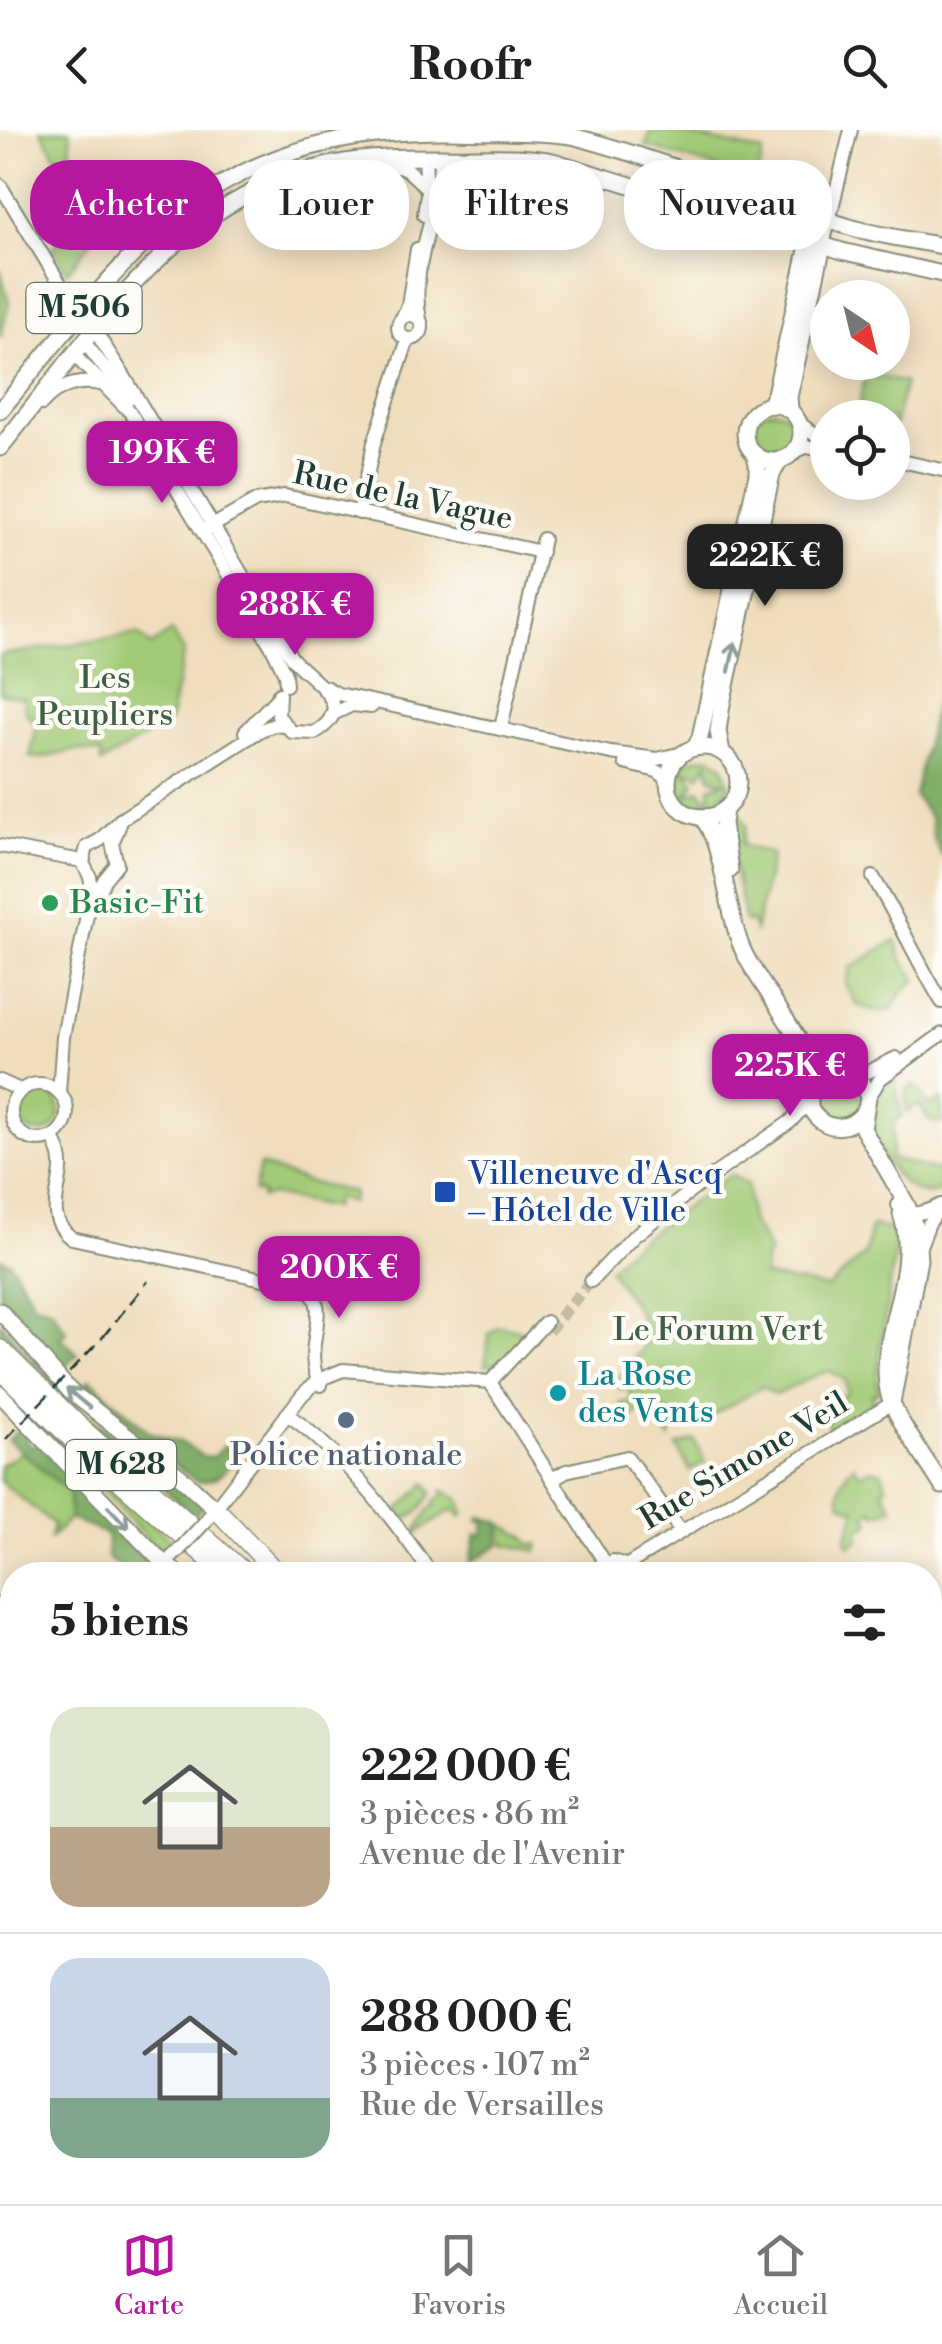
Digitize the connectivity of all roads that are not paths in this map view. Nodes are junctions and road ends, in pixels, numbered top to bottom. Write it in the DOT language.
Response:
graph roads {
  1 [pos="425,130"];
  2 [pos="438,130"];
  3 [pos="851,130"];
  4 [pos="553,132"];
  5 [pos="433,157"];
  6 [pos="358,160"];
  7 [pos="640,160"];
  8 [pos="409,171"];
  9 [pos="624,182"];
  10 [pos="0,185"];
  11 [pos="426,188"];
  12 [pos="832,193"];
  13 [pos="244,196"];
  14 [pos="832,221"];
  15 [pos="942,246"];
  16 [pos="832,247"];
  17 [pos="814,250"];
  18 [pos="815,250"];
  19 [pos="942,274"];
  20 [pos="402,318"];
  21 [pos="420,320"];
  22 [pos="82,334"];
  23 [pos="408,339"];
  24 [pos="50,350"];
  25 [pos="103,384"];
  26 [pos="769,404"];
  27 [pos="0,410"];
  28 [pos="790,410"];
  29 [pos="800,424"];
  30 [pos="810,432"];
  31 [pos="810,446"];
  32 [pos="0,449"];
  33 [pos="755,454"];
  34 [pos="788,456"];
  35 [pos="910,463"];
  36 [pos="942,470"];
  37 [pos="359,513"];
  38 [pos="207,528"];
  39 [pos="319,684"];
  40 [pos="282,690"];
  41 [pos="331,715"];
  42 [pos="284,726"];
  43 [pos="502,728"];
  44 [pos="689,750"];
  45 [pos="722,752"];
  46 [pos="218,755"];
  47 [pos="668,778"];
  48 [pos="136,810"];
  49 [pos="725,810"];
  50 [pos="701,817"];
  51 [pos="98,842"];
  52 [pos="0,846"];
  53 [pos="112,848"];
  54 [pos="85,866"];
  55 [pos="110,873"];
  56 [pos="873,877"];
  57 [pos="84,939"];
  58 [pos="942,1002"];
  59 [pos="942,1033"];
  60 [pos="63,1038"];
  61 [pos="834,1069"];
  62 [pos="852,1072"];
  63 [pos="0,1081"];
  64 [pos="38,1084"];
  65 [pos="810,1089"];
  66 [pos="20,1090"];
  67 [pos="59,1092"];
  68 [pos="866,1105"];
  69 [pos="821,1123"];
  70 [pos="7,1126"];
  71 [pos="839,1128"];
  72 [pos="53,1137"];
  73 [pos="765,1142"];
  74 [pos="942,1202"];
  75 [pos="905,1208"];
  76 [pos="920,1248"];
  77 [pos="588,1280"];
  78 [pos="0,1311"];
  79 [pos="547,1326"];
  80 [pos="0,1349"];
  81 [pos="0,1369"];
  82 [pos="319,1382"];
  83 [pos="490,1382"];
  84 [pos="0,1394"];
  85 [pos="892,1403"];
  86 [pos="290,1416"];
  87 [pos="552,1479"];
  88 [pos="942,1486"];
  89 [pos="212,1518"];
  90 [pos="682,1531"];
  91 [pos="158,1562"];
  92 [pos="174,1562"];
  93 [pos="211,1562"];
  94 [pos="232,1562"];
  95 [pos="264,1562"];
  96 [pos="423,1562"];
  97 [pos="599,1562"];
  98 [pos="638,1562"];
  99 [pos="245,2204"];
  100 [pos="284,2204"];
  1 -- 2 [label="main road"];
  1 -- 5 [label="main road"];
  1 -- 22 [label="main road, M 506"];
  2 -- 4 [label="main road"];
  2 -- 5 [label="main road"];
  3 -- 12 [label="street"];
  4 -- 7 [label="main road"];
  5 -- 6 [label="main road, M 506"];
  5 -- 9 [label="main road"];
  5 -- 11 [label="street"];
  5 -- 21 [label="street"];
  8 -- 11 [label="street, M 506"];
  10 -- 22 [label="street"];
  11 -- 20 [label="street"];
  13 -- 22 [label="main road, M 506"];
  14 -- 15 [label="main road"];
  16 -- 19 [label="main road"];
  17 -- 26 [label="main road"];
  18 -- 28 [label="main road"];
  20 -- 21 [label="street"];
  20 -- 23 [label="street"];
  21 -- 23 [label="street"];
  22 -- 24 [label="main road, M 506"];
  22 -- 24 [label="main road, M 506"];
  22 -- 25 [label="street"];
  22 -- 32 [label="main road, M 506"];
  22 -- 38 [label="street"];
  23 -- 37 [label="street"];
  24 -- 27 [label="main road, M 506"];
  25 -- 32 [label="street, M 506"];
  25 -- 38 [label="street"];
  26 -- 28 [label="main road"];
  26 -- 33 [label="main road"];
  28 -- 29 [label="main road"];
  29 -- 30 [label="street"];
  29 -- 34 [label="main road"];
  31 -- 34 [label="street"];
  33 -- 34 [label="main road"];
  33 -- 44 [label="main road"];
  45 -- 34 [label="main road, one-way"];
  35 -- 36 [label="street"];
  37 -- 38 [label="street, Rue de la Vague"];
  37 -- 43 [label="street, Rue de la Vague"];
  38 -- 39 [label="street"];
  38 -- 40 [label="street"];
  39 -- 40 [label="street"];
  39 -- 41 [label="street"];
  39 -- 43 [label="street"];
  40 -- 42 [label="street"];
  40 -- 46 [label="street"];
  41 -- 42 [label="street"];
  41 -- 47 [label="street"];
  42 -- 46 [label="street"];
  43 -- 44 [label="street"];
  44 -- 45 [label="main road"];
  44 -- 47 [label="main road"];
  45 -- 49 [label="main road"];
  46 -- 48 [label="street"];
  47 -- 50 [label="main road"];
  48 -- 51 [label="street"];
  48 -- 53 [label="street"];
  49 -- 50 [label="main road"];
  49 -- 61 [label="main road"];
  50 -- 65 [label="main road"];
  51 -- 53 [label="street"];
  51 -- 54 [label="street"];
  52 -- 54 [label="street"];
  53 -- 55 [label="street"];
  54 -- 55 [label="street"];
  54 -- 57 [label="street"];
  55 -- 57 [label="street"];
  56 -- 58 [label="street"];
  57 -- 60 [label="street"];
  59 -- 62 [label="street"];
  59 -- 68 [label="street"];
  60 -- 64 [label="street"];
  60 -- 67 [label="street"];
  61 -- 62 [label="main road"];
  61 -- 65 [label="main road"];
  62 -- 68 [label="main road"];
  63 -- 66 [label="street"];
  64 -- 66 [label="street"];
  64 -- 67 [label="street"];
  65 -- 69 [label="main road"];
  65 -- 73 [label="street"];
  66 -- 70 [label="street"];
  67 -- 72 [label="street"];
  68 -- 71 [label="main road"];
  68 -- 75 [label="main road"];
  69 -- 71 [label="main road"];
  69 -- 73 [label="street"];
  70 -- 72 [label="street"];
  71 -- 75 [label="main road"];
  72 -- 82 [label="street"];
  73 -- 77 [label="street"];
  74 -- 75 [label="street"];
  74 -- 76 [label="street"];
  75 -- 76 [label="main road"];
  75 -- 85 [label="main road"];
  76 -- 85 [label="main road"];
  89 -- 78 [label="main road, M 628, one-way"];
  79 -- 83 [label="street"];
  80 -- 94 [label="highway, M 628"];
  81 -- 93 [label="highway, M 628"];
  82 -- 83 [label="street"];
  82 -- 86 [label="street"];
  83 -- 87 [label="street"];
  84 -- 91 [label="main road, one-way"];
  85 -- 88 [label="main road"];
  85 -- 90 [label="street, Rue Simone Veil"];
  86 -- 89 [label="street"];
  86 -- 96 [label="street"];
  87 -- 90 [label="street"];
  87 -- 97 [label="street"];
  89 -- 92 [label="street, bridge"];
  89 -- 95 [label="highway"];
  90 -- 98 [label="street, Rue Simone Veil"];
  99 -- 100 [label="street"];
}
